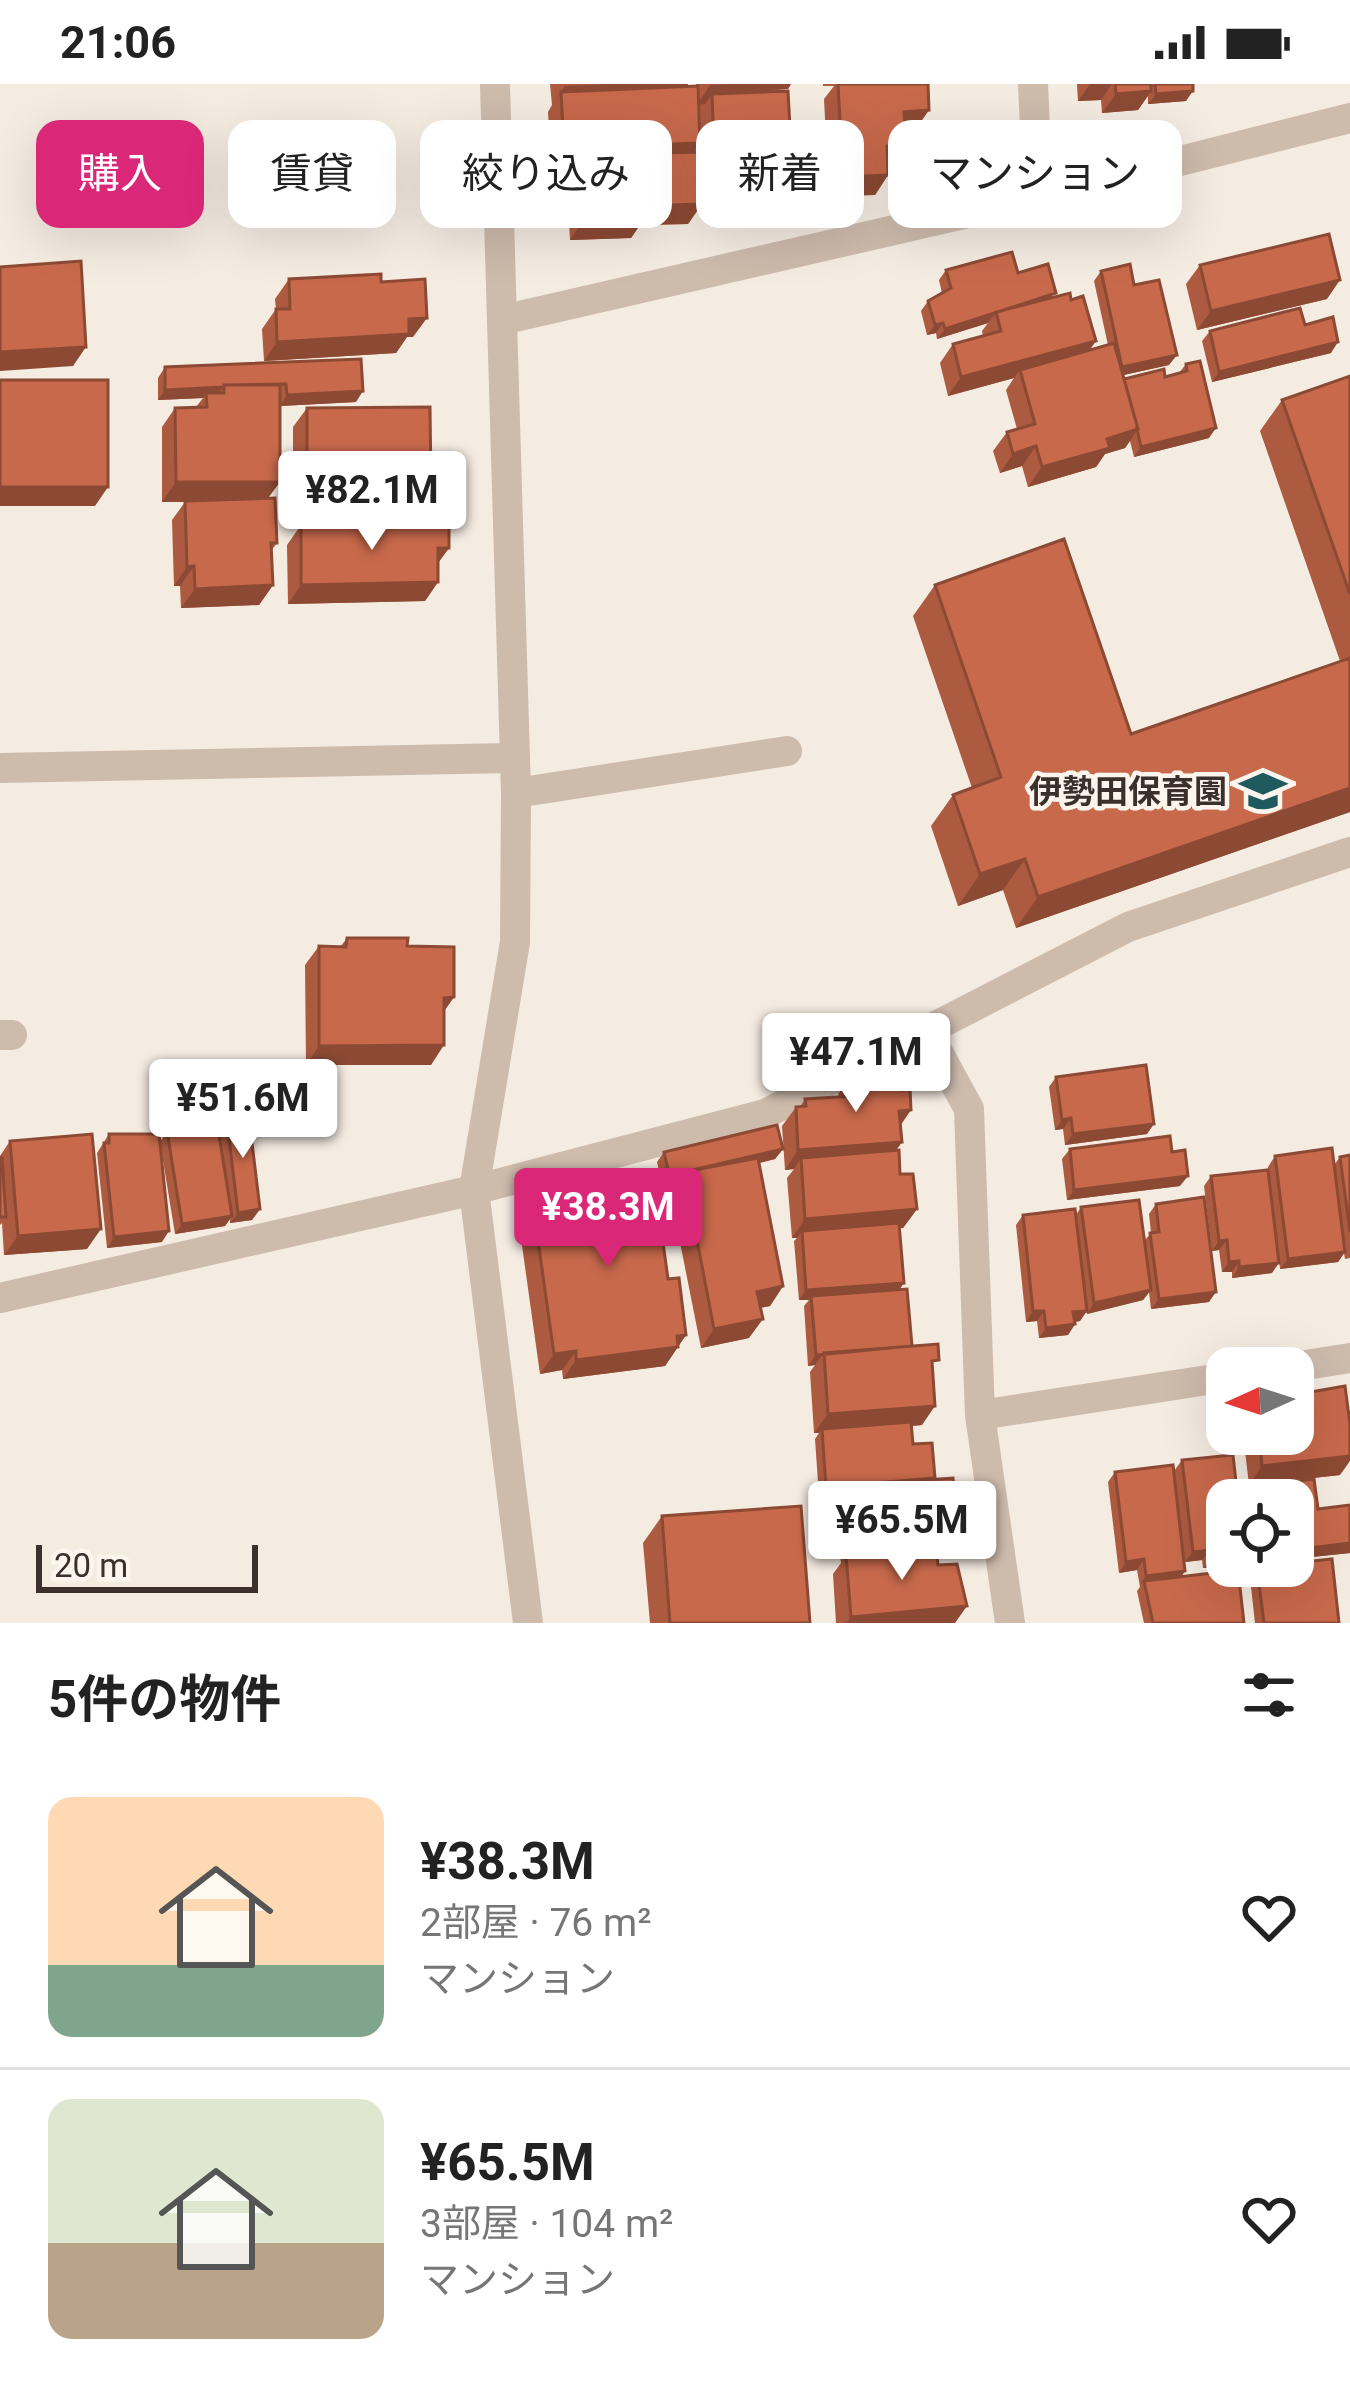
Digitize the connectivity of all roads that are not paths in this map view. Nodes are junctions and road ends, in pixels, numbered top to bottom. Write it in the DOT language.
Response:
graph roads {
  1 [pos="495,84"];
  2 [pos="1033,84"];
  3 [pos="1035,120"];
  4 [pos="1347,127"];
  5 [pos="1182,164"];
  6 [pos="903,228"];
  7 [pos="502,320"];
  8 [pos="787,751"];
  9 [pos="514,758"];
  10 [pos="0,768"];
  11 [pos="516,793"];
  12 [pos="1350,852"];
  13 [pos="927,1032"];
  14 [pos="474,1190"];
  15 [pos="0,1298"];
  16 [pos="1350,1358"];
  17 [pos="1314,1364"];
  18 [pos="1206,1380"];
  19 [pos="980,1415"];
  20 [pos="528,1623"];
  21 [pos="1010,1623"];
  1 -- 7 [label="street"];
  2 -- 3 [label="street"];
  4 -- 5 [label="street"];
  6 -- 7 [label="street"];
  7 -- 9 [label="street"];
  8 -- 11 [label="street"];
  9 -- 10 [label="street"];
  9 -- 11 [label="street"];
  11 -- 14 [label="street"];
  12 -- 13 [label="street"];
  13 -- 14 [label="street"];
  13 -- 19 [label="street"];
  14 -- 15 [label="street"];
  14 -- 20 [label="street"];
  16 -- 17 [label="street"];
  18 -- 19 [label="street"];
  19 -- 21 [label="street"];
}
